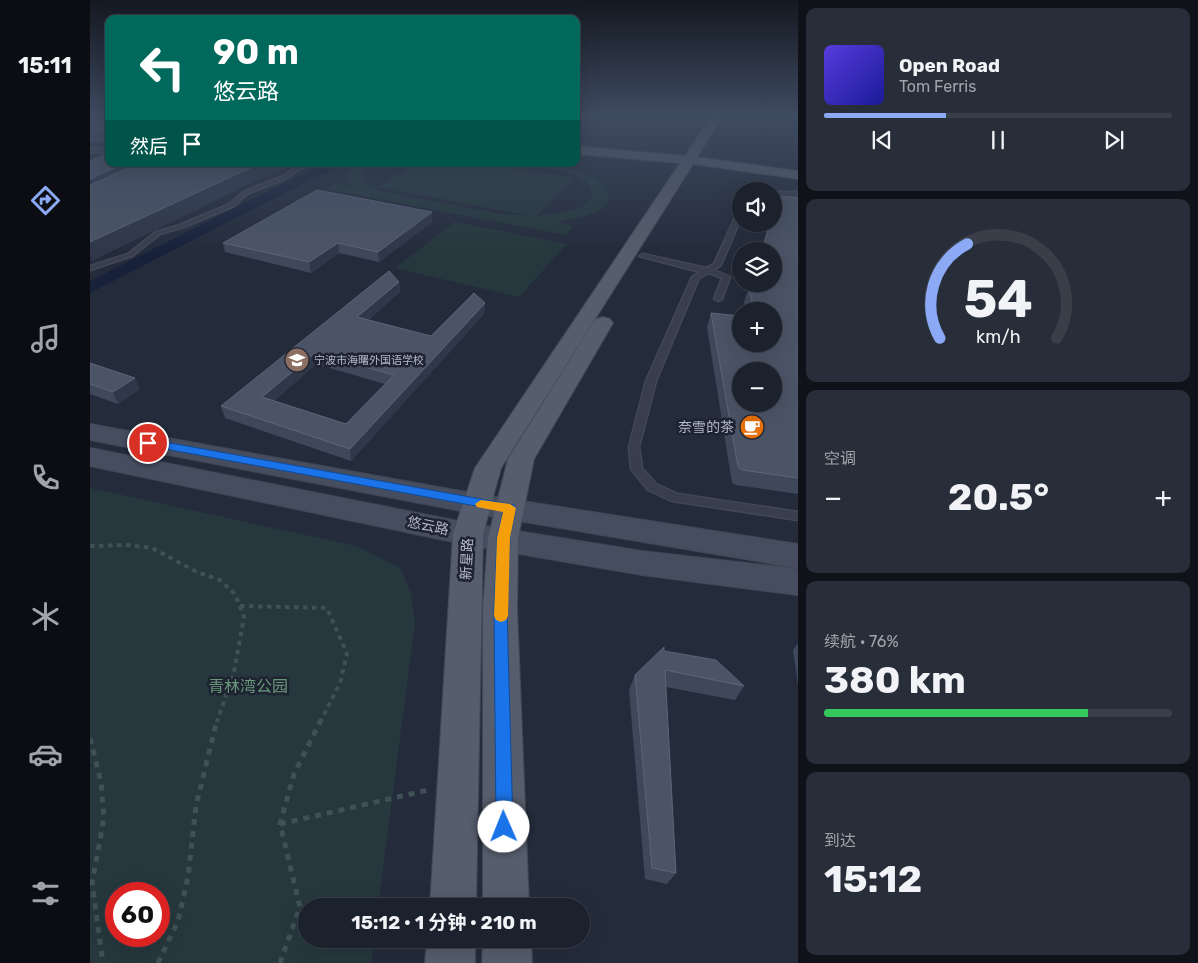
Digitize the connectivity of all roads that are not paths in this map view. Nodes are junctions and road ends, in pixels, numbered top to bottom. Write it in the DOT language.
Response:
graph roads {
  1 [pos="700,162"];
  2 [pos="700,162"];
  3 [pos="729,162"];
  4 [pos="742,162"];
  5 [pos="300,167"];
  6 [pos="798,169"];
  7 [pos="798,175"];
  8 [pos="782,194"];
  9 [pos="798,194"];
  10 [pos="732,231"];
  11 [pos="644,256"];
  12 [pos="90,268"];
  13 [pos="708,271"];
  14 [pos="718,299"];
  15 [pos="90,432"];
  16 [pos="90,457"];
  17 [pos="478,504"];
  18 [pos="510,508"];
  19 [pos="798,516"];
  20 [pos="468,534"];
  21 [pos="503,538"];
  22 [pos="798,556"];
  23 [pos="798,582"];
  24 [pos="452,898"];
  25 [pos="506,898"];
  26 [pos="451,948"];
  27 [pos="506,948"];
  28 [pos="450,963"];
  29 [pos="507,963"];
  1 -- 11 [label="main road"];
  2 -- 17 [label="main road, 新星路"];
  3 -- 7 [label="main road"];
  4 -- 6 [label="main road"];
  5 -- 12 [label="lane"];
  8 -- 9 [label="lane"];
  10 -- 13 [label="lane"];
  11 -- 13 [label="lane"];
  11 -- 18 [label="main road"];
  13 -- 14 [label="lane"];
  13 -- 19 [label="lane"];
  15 -- 17 [label="street"];
  16 -- 20 [label="street, 悠云路"];
  17 -- 18 [label="street"];
  17 -- 20 [label="main road, 新星路"];
  18 -- 21 [label="main road"];
  18 -- 22 [label="street"];
  20 -- 21 [label="street, 悠云路"];
  20 -- 24 [label="main road, 新星路"];
  21 -- 23 [label="street, 悠云路"];
  21 -- 25 [label="main road"];
  26 -- 28 [label="main road"];
  27 -- 29 [label="main road"];
}
